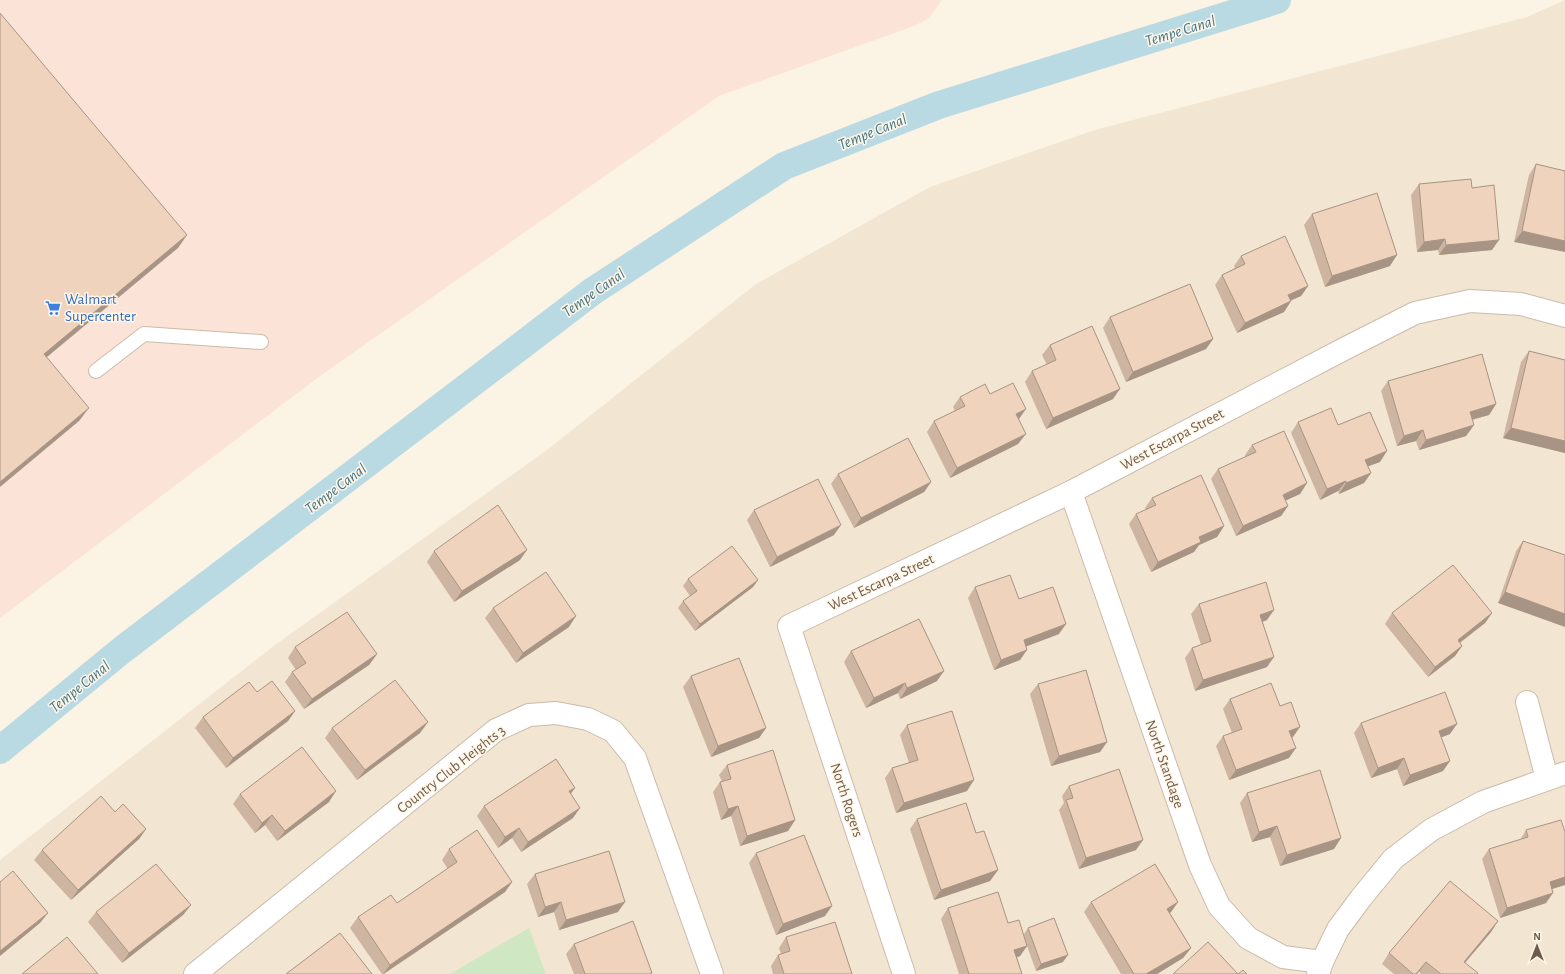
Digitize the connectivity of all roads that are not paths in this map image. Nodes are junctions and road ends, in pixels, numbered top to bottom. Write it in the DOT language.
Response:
graph roads {
  1 [pos="1565,316"];
  2 [pos="261,342"];
  3 [pos="96,371"];
  4 [pos="1071,492"];
  5 [pos="789,626"];
  6 [pos="1527,702"];
  7 [pos="1556,776"];
  8 [pos="1320,968"];
  9 [pos="195,974"];
  10 [pos="712,974"];
  11 [pos="904,974"];
  1 -- 4 [label="street, West Escarpa Street"];
  2 -- 3 [label="lane"];
  4 -- 5 [label="street, West Escarpa Street"];
  4 -- 8 [label="street, North Standage"];
  5 -- 11 [label="street, North Rogers"];
  6 -- 7 [label="street"];
  7 -- 8 [label="street"];
  9 -- 10 [label="street, Country Club Heights 3"];
}
